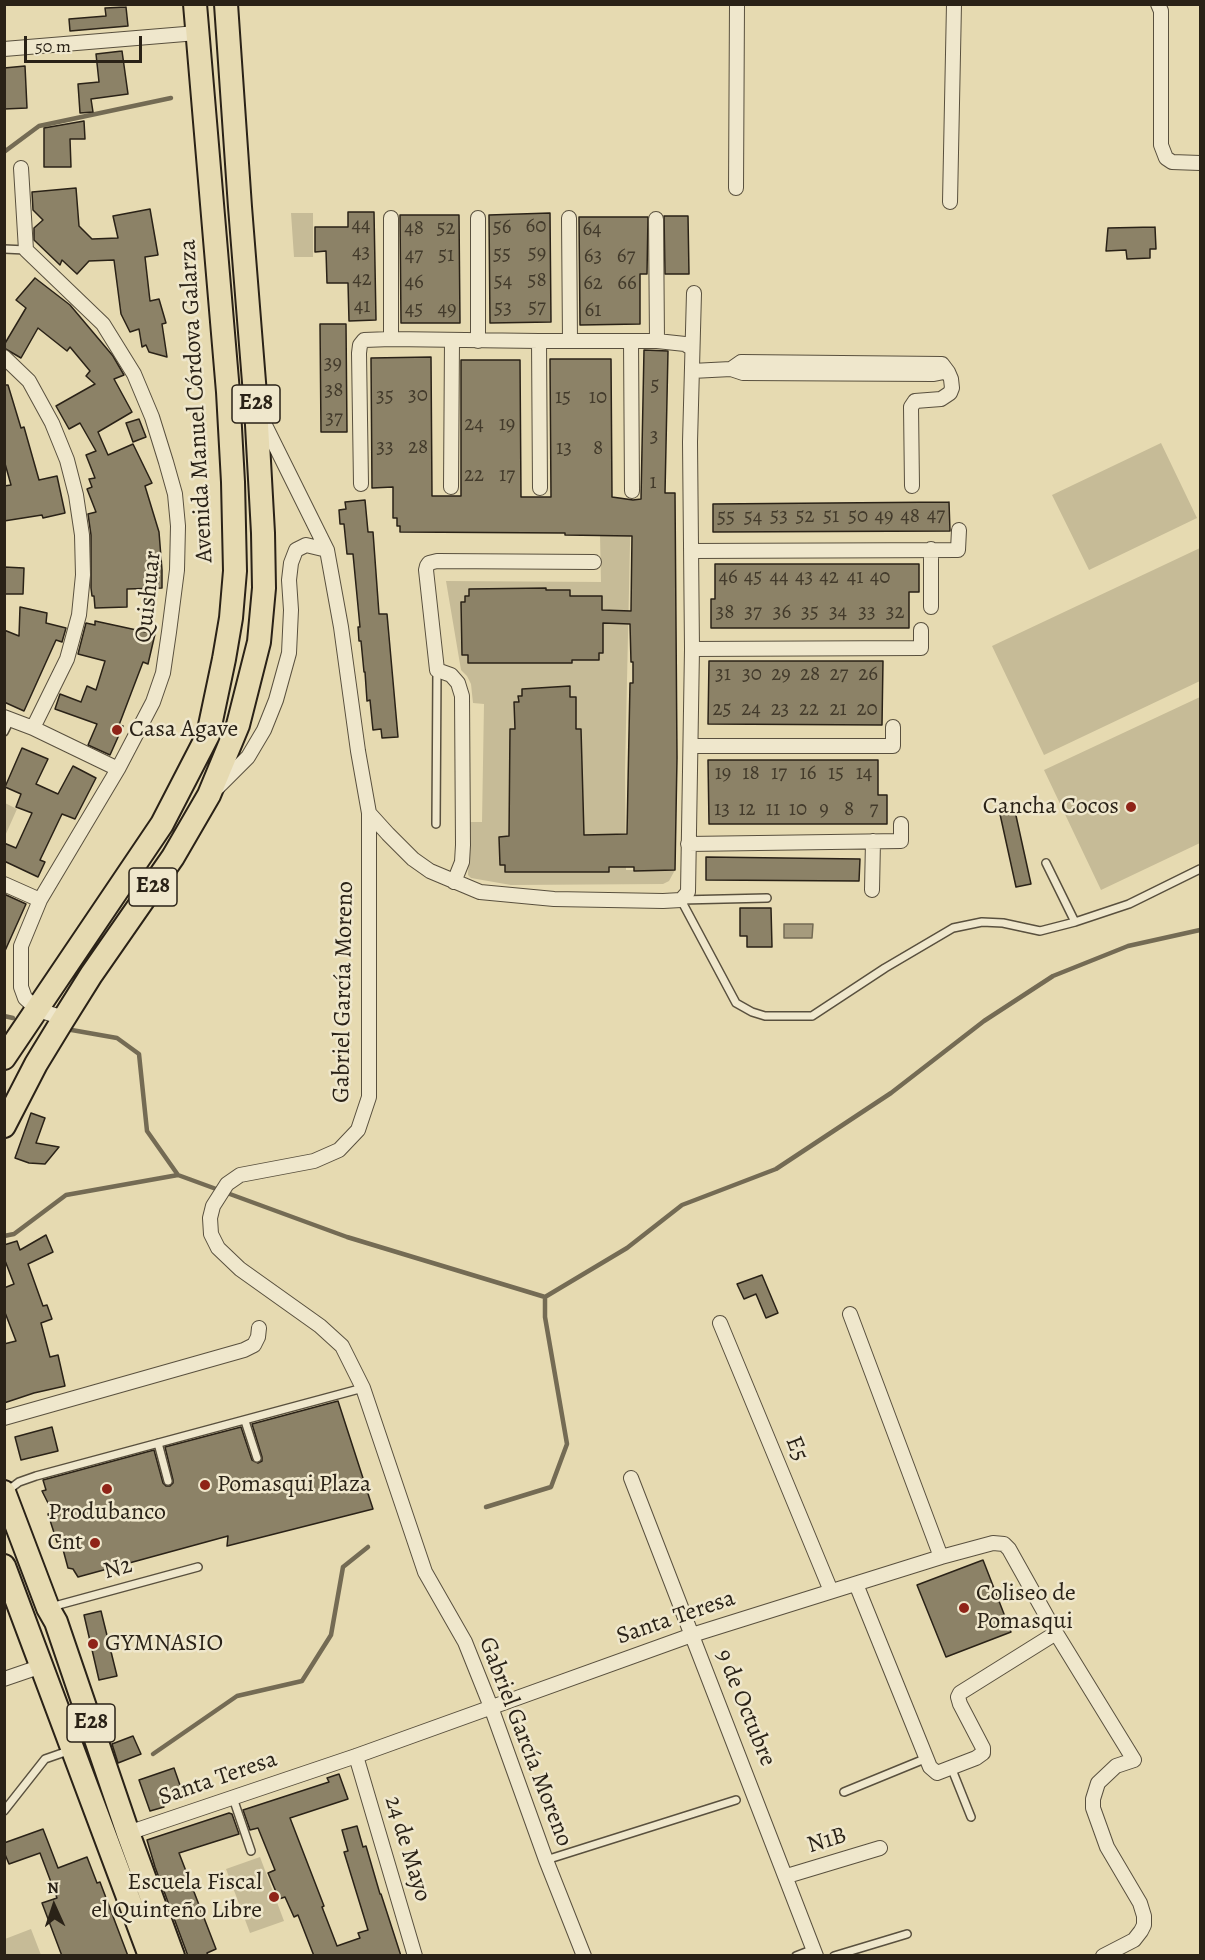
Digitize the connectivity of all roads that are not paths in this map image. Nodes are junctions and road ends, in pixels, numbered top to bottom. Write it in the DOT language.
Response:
graph roads {
  1 [pos="195,4"];
  2 [pos="226,4"];
  3 [pos="737,4"];
  4 [pos="954,4"];
  5 [pos="1158,4"];
  6 [pos="197,33"];
  7 [pos="4,48"];
  8 [pos="234,127"];
  9 [pos="205,129"];
  10 [pos="1200,163"];
  11 [pos="21,168"];
  12 [pos="736,188"];
  13 [pos="950,202"];
  14 [pos="391,218"];
  15 [pos="478,218"];
  16 [pos="569,218"];
  17 [pos="656,219"];
  18 [pos="4,249"];
  19 [pos="26,250"];
  20 [pos="694,293"];
  21 [pos="391,339"];
  22 [pos="452,340"];
  23 [pos="478,341"];
  24 [pos="539,341"];
  25 [pos="570,341"];
  26 [pos="631,341"];
  27 [pos="657,341"];
  28 [pos="691,348"];
  29 [pos="4,357"];
  30 [pos="692,371"];
  31 [pos="256,407"];
  32 [pos="361,484"];
  33 [pos="912,486"];
  34 [pos="451,487"];
  35 [pos="540,489"];
  36 [pos="632,491"];
  37 [pos="959,530"];
  38 [pos="931,549"];
  39 [pos="327,550"];
  40 [pos="691,551"];
  41 [pos="594,561"];
  42 [pos="931,607"];
  43 [pos="921,630"];
  44 [pos="692,649"];
  45 [pos="437,670"];
  46 [pos="6,723"];
  47 [pos="894,727"];
  48 [pos="33,728"];
  49 [pos="691,746"];
  50 [pos="118,769"];
  51 [pos="210,795"];
  52 [pos="369,813"];
  53 [pos="436,824"];
  54 [pos="901,825"];
  55 [pos="873,841"];
  56 [pos="688,844"];
  57 [pos="1046,863"];
  58 [pos="1200,869"];
  59 [pos="454,882"];
  60 [pos="4,884"];
  61 [pos="872,890"];
  62 [pos="767,898"];
  63 [pos="40,900"];
  64 [pos="681,900"];
  65 [pos="1075,922"];
  66 [pos="70,960"];
  67 [pos="91,975"];
  68 [pos="38,1010"];
  69 [pos="64,1018"];
  70 [pos="6,1053"];
  71 [pos="4,1126"];
  72 [pos="850,1314"];
  73 [pos="720,1323"];
  74 [pos="259,1328"];
  75 [pos="363,1388"];
  76 [pos="4,1418"];
  77 [pos="245,1421"];
  78 [pos="158,1443"];
  79 [pos="257,1458"];
  80 [pos="631,1478"];
  81 [pos="168,1481"];
  82 [pos="5,1492"];
  83 [pos="941,1557"];
  84 [pos="4,1566"];
  85 [pos="198,1567"];
  86 [pos="856,1584"];
  87 [pos="831,1591"];
  88 [pos="48,1608"];
  89 [pos="1056,1633"];
  90 [pos="692,1635"];
  91 [pos="42,1666"];
  92 [pos="4,1679"];
  93 [pos="491,1707"];
  94 [pos="73,1749"];
  95 [pos="356,1756"];
  96 [pos="929,1763"];
  97 [pos="951,1767"];
  98 [pos="844,1792"];
  99 [pos="233,1798"];
  100 [pos="736,1800"];
  101 [pos="4,1811"];
  102 [pos="971,1817"];
  103 [pos="128,1833"];
  104 [pos="880,1848"];
  105 [pos="251,1851"];
  106 [pos="546,1860"];
  107 [pos="787,1876"];
  108 [pos="907,1934"];
  109 [pos="815,1952"];
  110 [pos="150,1956"];
  111 [pos="173,1956"];
  112 [pos="415,1956"];
  113 [pos="584,1956"];
  114 [pos="796,1956"];
  115 [pos="834,1956"];
  116 [pos="1103,1956"];
  1 -- 6 [label="main road, Avenida Manuel Córdova Galarza / E28"];
  2 -- 8 [label="main road, E28"];
  3 -- 12 [label="street"];
  4 -- 13 [label="street"];
  5 -- 10 [label="street"];
  6 -- 7 [label="street"];
  6 -- 9 [label="main road, Avenida Manuel Córdova Galarza / E28"];
  8 -- 9 [label="main road"];
  8 -- 31 [label="main road, E28"];
  9 -- 66 [label="main road, Avenida Manuel Córdova Galarza / E28"];
  11 -- 19 [label="street"];
  14 -- 21 [label="street"];
  15 -- 23 [label="street"];
  16 -- 25 [label="street"];
  17 -- 27 [label="street"];
  18 -- 19 [label="lane"];
  19 -- 50 [label="street, Quishuar"];
  20 -- 28 [label="street"];
  21 -- 22 [label="street"];
  21 -- 32 [label="street"];
  22 -- 23 [label="street"];
  22 -- 34 [label="street"];
  23 -- 24 [label="street"];
  24 -- 25 [label="street"];
  24 -- 35 [label="street"];
  25 -- 26 [label="street"];
  26 -- 27 [label="street"];
  26 -- 36 [label="street"];
  27 -- 28 [label="street"];
  28 -- 30 [label="street"];
  29 -- 48 [label="street"];
  30 -- 33 [label="street"];
  30 -- 40 [label="street"];
  31 -- 39 [label="street, Gabriel García Moreno"];
  31 -- 51 [label="main road, E28"];
  37 -- 38 [label="street"];
  38 -- 40 [label="street"];
  38 -- 42 [label="street"];
  39 -- 51 [label="street"];
  39 -- 52 [label="street, Gabriel García Moreno"];
  40 -- 44 [label="street"];
  41 -- 45 [label="street"];
  43 -- 44 [label="street"];
  44 -- 49 [label="street"];
  45 -- 53 [label="lane"];
  45 -- 59 [label="street"];
  46 -- 48 [label="street"];
  47 -- 49 [label="street"];
  48 -- 50 [label="street"];
  49 -- 56 [label="street"];
  50 -- 63 [label="street, Quishuar"];
  51 -- 67 [label="main road, E28"];
  52 -- 59 [label="street"];
  52 -- 75 [label="street, Gabriel García Moreno"];
  54 -- 55 [label="street"];
  55 -- 56 [label="street"];
  55 -- 61 [label="street"];
  56 -- 64 [label="street"];
  57 -- 65 [label="lane"];
  58 -- 65 [label="lane"];
  59 -- 64 [label="street"];
  60 -- 63 [label="street"];
  62 -- 64 [label="lane"];
  63 -- 68 [label="street, Quishuar"];
  64 -- 65 [label="lane"];
  66 -- 67 [label="main road"];
  66 -- 68 [label="main road, Avenida Manuel Córdova Galarza / E28"];
  67 -- 69 [label="main road, E28"];
  68 -- 69 [label="street"];
  68 -- 70 [label="main road, Avenida Manuel Córdova Galarza / E28"];
  69 -- 71 [label="main road, E28"];
  72 -- 83 [label="street"];
  73 -- 87 [label="street, E5"];
  74 -- 76 [label="street"];
  75 -- 77 [label="lane"];
  75 -- 93 [label="street, Gabriel García Moreno"];
  77 -- 78 [label="lane"];
  77 -- 79 [label="lane"];
  78 -- 81 [label="lane"];
  78 -- 82 [label="lane"];
  80 -- 90 [label="street, 9 de Octubre"];
  82 -- 88 [label="main road, E28"];
  83 -- 86 [label="street, Santa Teresa"];
  83 -- 89 [label="street, Santa Teresa"];
  84 -- 91 [label="main road, E28"];
  85 -- 88 [label="lane, N2"];
  86 -- 87 [label="street, Santa Teresa"];
  86 -- 96 [label="street"];
  87 -- 90 [label="street, Santa Teresa"];
  88 -- 103 [label="main road, E28"];
  89 -- 97 [label="street"];
  89 -- 116 [label="street, Santa Teresa"];
  90 -- 93 [label="street, Santa Teresa"];
  90 -- 107 [label="street, 9 de Octubre"];
  91 -- 92 [label="street"];
  91 -- 94 [label="main road, E28"];
  93 -- 95 [label="street, Santa Teresa"];
  93 -- 106 [label="street, Gabriel García Moreno"];
  94 -- 101 [label="lane"];
  94 -- 110 [label="main road, E28"];
  95 -- 99 [label="street, Santa Teresa"];
  95 -- 112 [label="street, 24 de Mayo"];
  96 -- 97 [label="street"];
  96 -- 98 [label="lane"];
  97 -- 102 [label="lane"];
  99 -- 103 [label="street, Santa Teresa"];
  99 -- 105 [label="lane"];
  100 -- 106 [label="lane"];
  103 -- 111 [label="main road, E28"];
  104 -- 107 [label="street, N1B"];
  106 -- 113 [label="street, Gabriel García Moreno"];
  107 -- 109 [label="street, 9 de Octubre"];
  108 -- 115 [label="lane"];
  109 -- 114 [label="lane"];
}
